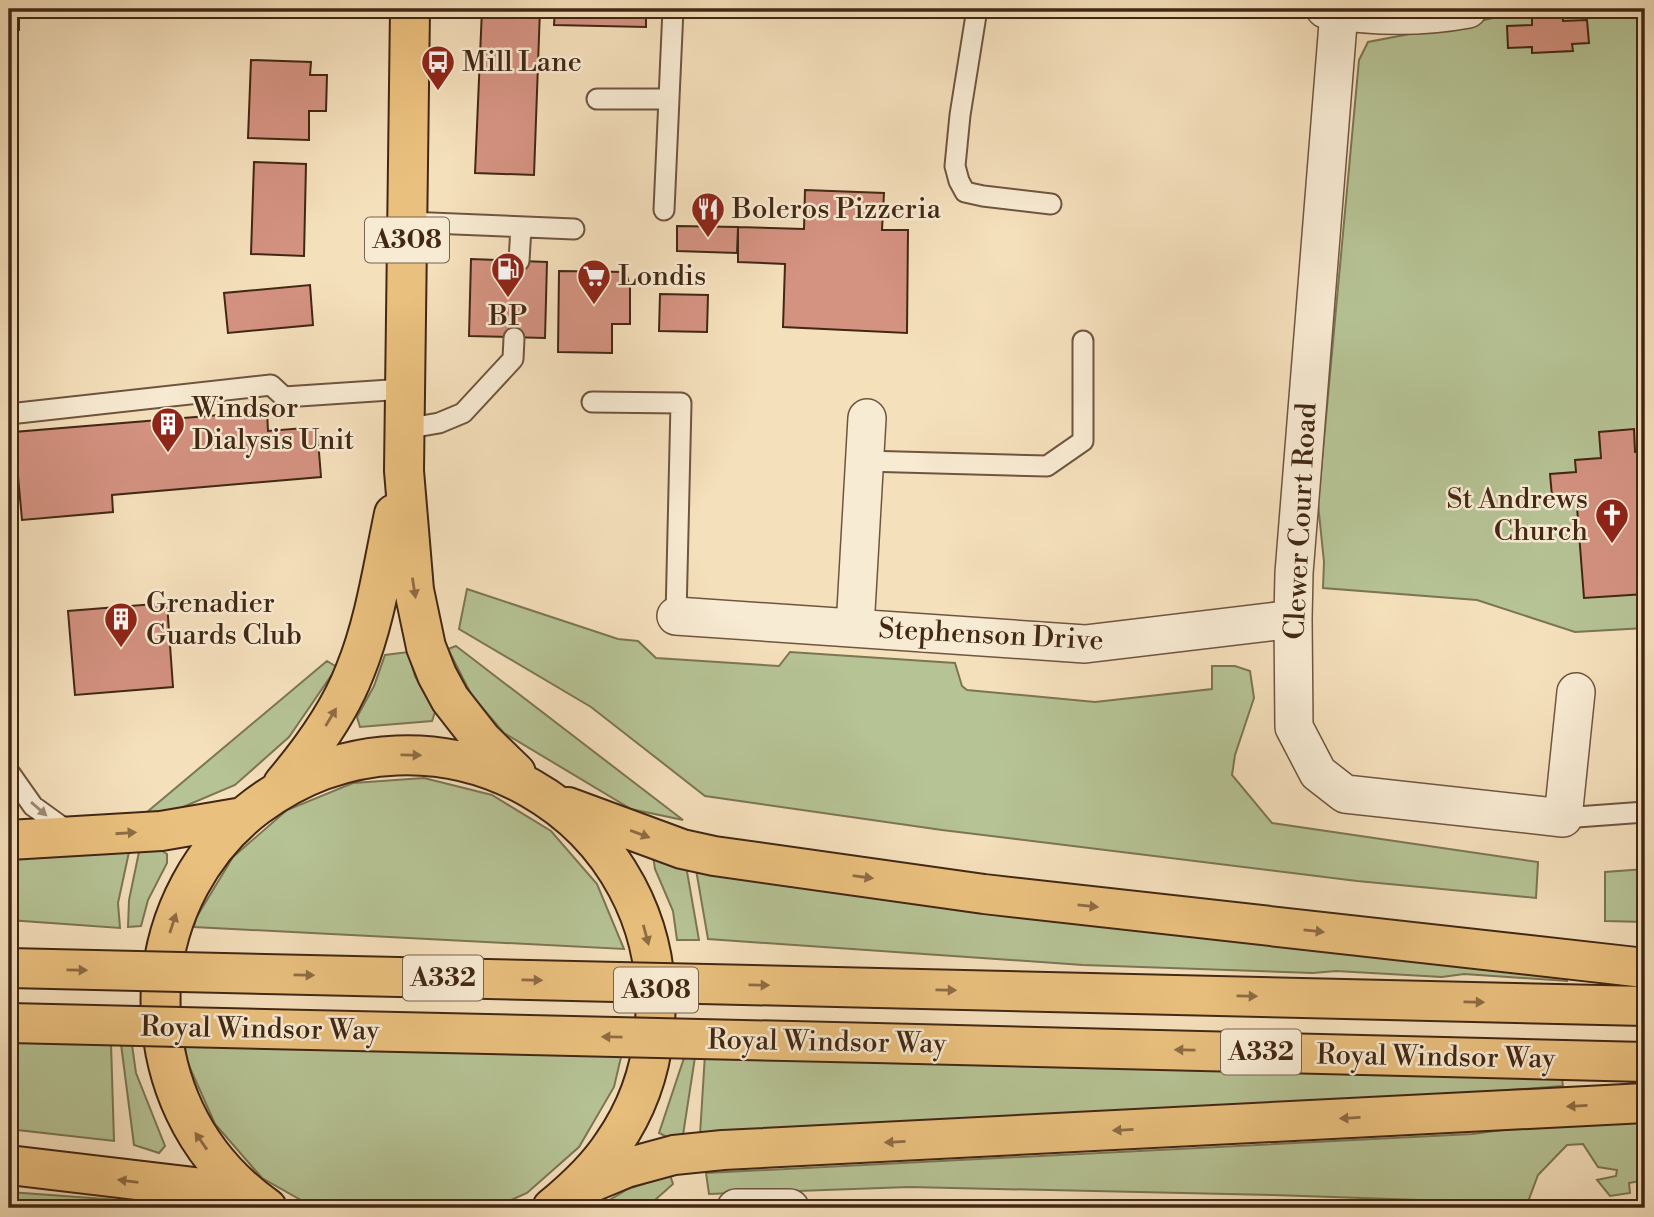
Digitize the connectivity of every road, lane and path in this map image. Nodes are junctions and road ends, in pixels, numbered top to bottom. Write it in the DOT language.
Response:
graph roads {
  1 [pos="410,9"];
  2 [pos="673,9"];
  3 [pos="978,9"];
  4 [pos="1468,9"];
  5 [pos="1332,10"];
  6 [pos="597,99"];
  7 [pos="669,99"];
  8 [pos="1051,204"];
  9 [pos="664,210"];
  10 [pos="407,222"];
  11 [pos="521,227"];
  12 [pos="574,229"];
  13 [pos="519,261"];
  14 [pos="514,338"];
  15 [pos="1083,341"];
  16 [pos="405,389"];
  17 [pos="592,402"];
  18 [pos="9,414"];
  19 [pos="867,418"];
  20 [pos="404,429"];
  21 [pos="864,461"];
  22 [pos="404,471"];
  23 [pos="676,616"];
  24 [pos="1293,620"];
  25 [pos="855,628"];
  26 [pos="1576,692"];
  27 [pos="9,772"];
  28 [pos="276,792"];
  29 [pos="543,795"];
  30 [pos="1645,812"];
  31 [pos="243,817"];
  32 [pos="1563,818"];
  33 [pos="76,837"];
  34 [pos="9,840"];
  35 [pos="9,968"];
  36 [pos="1645,968"];
  37 [pos="1645,1006"];
  38 [pos="9,1023"];
  39 [pos="1645,1062"];
  40 [pos="1645,1103"];
  41 [pos="9,1166"];
  42 [pos="563,1199"];
  43 [pos="256,1201"];
  44 [pos="736,1208"];
  45 [pos="790,1208"];
  1 -- 10 [label="main road, A308"];
  2 -- 7 [label="lane"];
  3 -- 8 [label="lane"];
  4 -- 5 [label="street"];
  5 -- 24 [label="street, Clewer Court Road"];
  6 -- 7 [label="lane"];
  7 -- 9 [label="lane"];
  10 -- 11 [label="lane"];
  10 -- 16 [label="main road, A308"];
  11 -- 12 [label="lane"];
  11 -- 13 [label="lane"];
  14 -- 20 [label="lane"];
  15 -- 21 [label="lane"];
  16 -- 18 [label="lane"];
  16 -- 20 [label="main road, A308"];
  17 -- 23 [label="lane"];
  19 -- 21 [label="street, Stephenson Drive"];
  20 -- 22 [label="main road, A308"];
  21 -- 25 [label="street, Stephenson Drive"];
  28 -- 22 [label="main road, A308, one-way"];
  22 -- 29 [label="main road, A308, one-way"];
  23 -- 25 [label="street, Stephenson Drive"];
  24 -- 25 [label="street, Stephenson Drive"];
  24 -- 32 [label="street, Clewer Court Road"];
  26 -- 32 [label="street"];
  27 -- 33 [label="lane, one-way"];
  28 -- 29 [label="main road, A308, one-way"];
  28 -- 31 [label="main road, A308"];
  29 -- 36 [label="main road, one-way"];
  29 -- 42 [label="main road, A308, one-way"];
  30 -- 32 [label="lane"];
  33 -- 31 [label="main road, one-way"];
  43 -- 31 [label="main road, A308, one-way"];
  33 -- 34 [label="main road"];
  35 -- 37 [label="main road, Royal Windsor Way / A332, one-way, bridge"];
  39 -- 38 [label="main road, Royal Windsor Way / A332, one-way, bridge"];
  40 -- 42 [label="main road, one-way"];
  43 -- 41 [label="main road, one-way"];
  44 -- 45 [label="street"];
}
